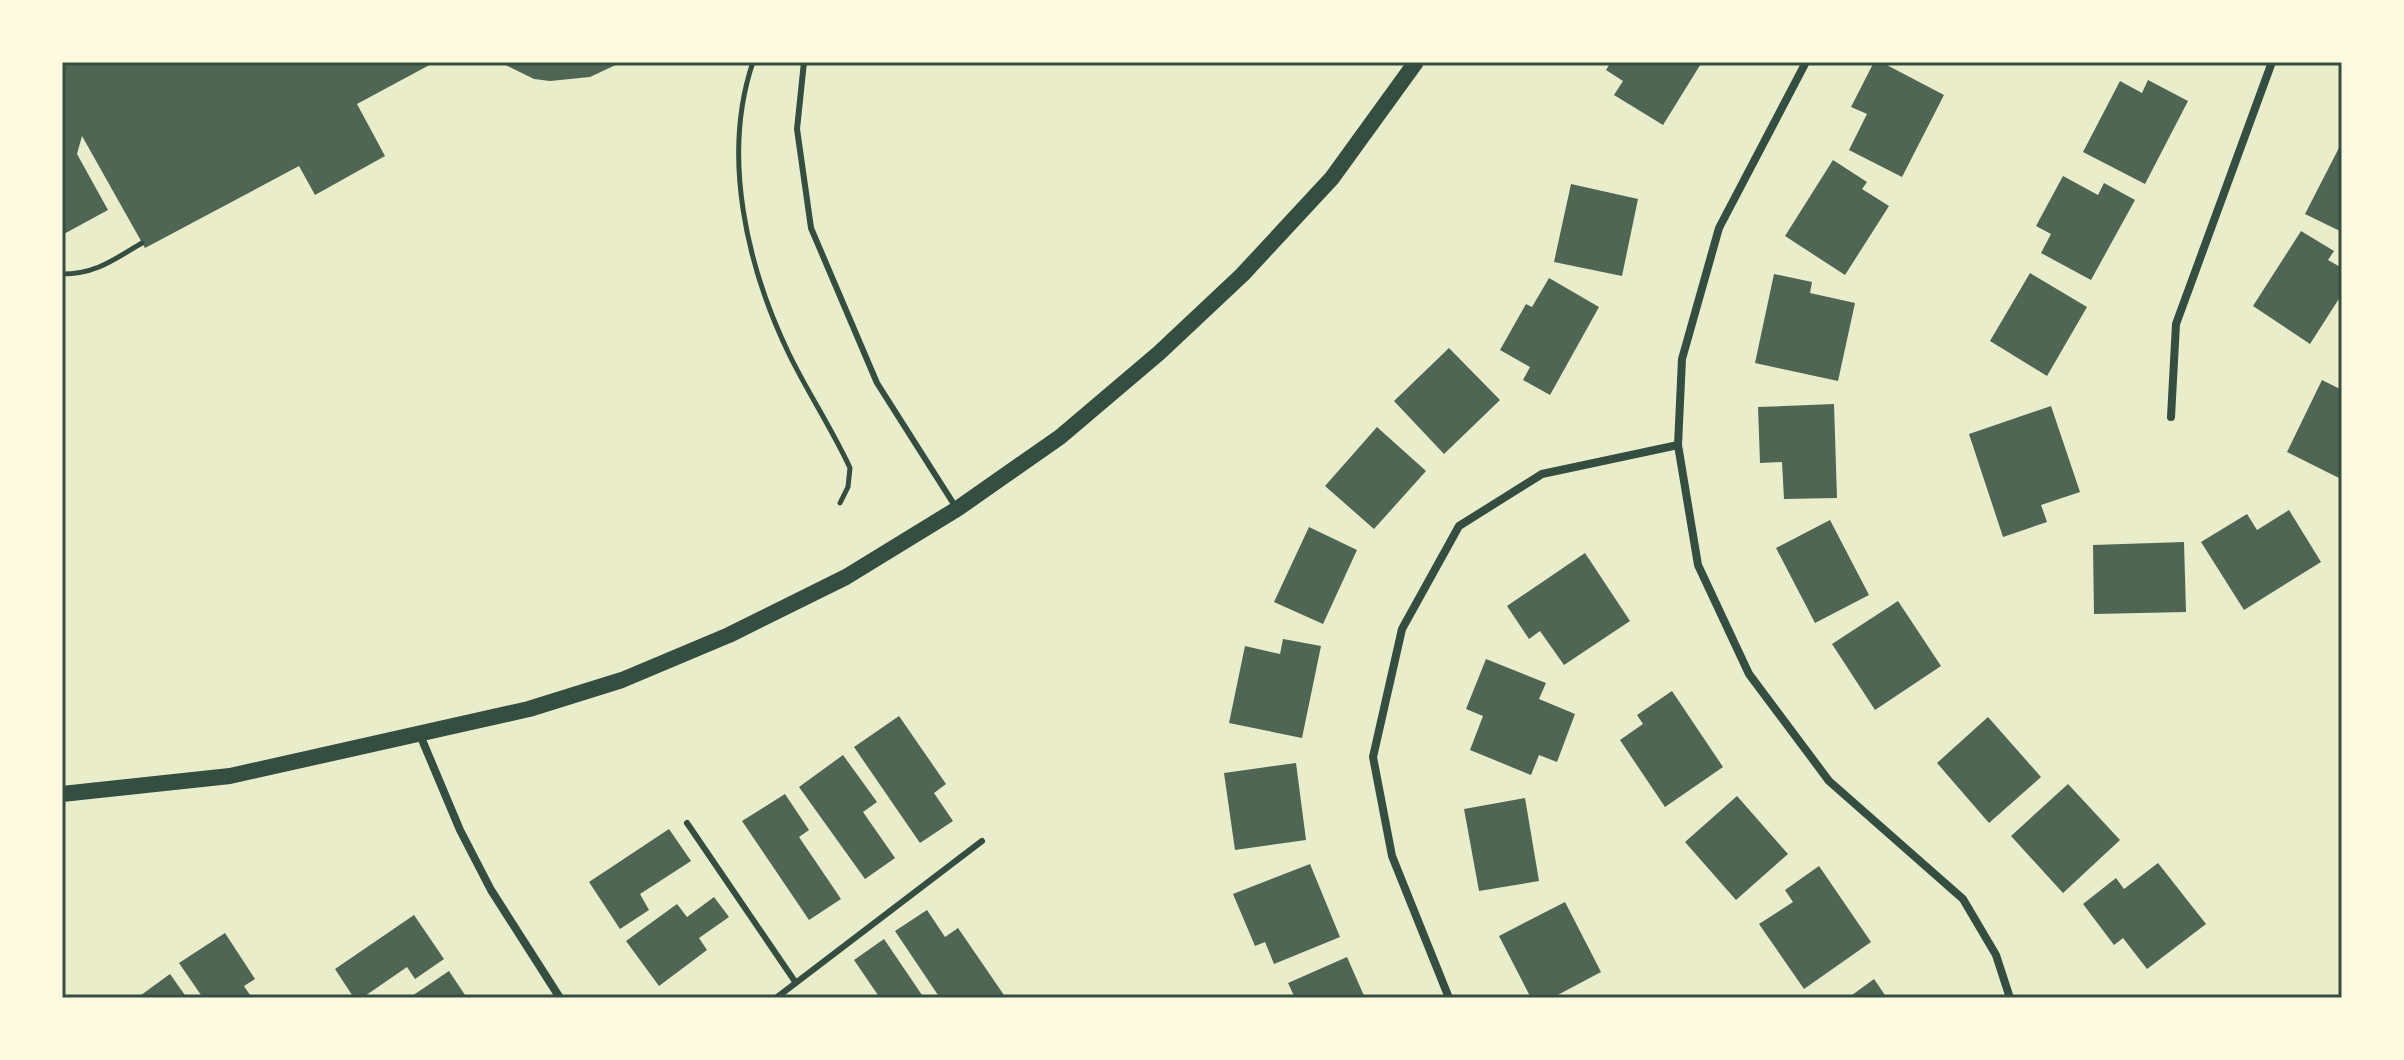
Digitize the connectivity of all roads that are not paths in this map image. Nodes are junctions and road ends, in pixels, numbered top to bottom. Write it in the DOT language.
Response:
graph roads {
  1 [pos="804,62"];
  2 [pos="1416,62"];
  3 [pos="1806,62"];
  4 [pos="2272,62"];
  5 [pos="2171,417"];
  6 [pos="1678,445"];
  7 [pos="957,509"];
  8 [pos="420,735"];
  9 [pos="62,794"];
  10 [pos="687,823"];
  11 [pos="982,841"];
  12 [pos="796,983"];
  13 [pos="560,998"];
  14 [pos="776,998"];
  15 [pos="1449,998"];
  16 [pos="2010,998"];
  1 -- 7 [label="lane"];
  2 -- 7 [label="main road"];
  3 -- 6 [label="street"];
  4 -- 5 [label="street"];
  6 -- 15 [label="street"];
  6 -- 16 [label="street"];
  7 -- 8 [label="main road"];
  8 -- 9 [label="main road"];
  8 -- 13 [label="street"];
  10 -- 12 [label="lane"];
  11 -- 12 [label="lane"];
  12 -- 14 [label="lane"];
}
